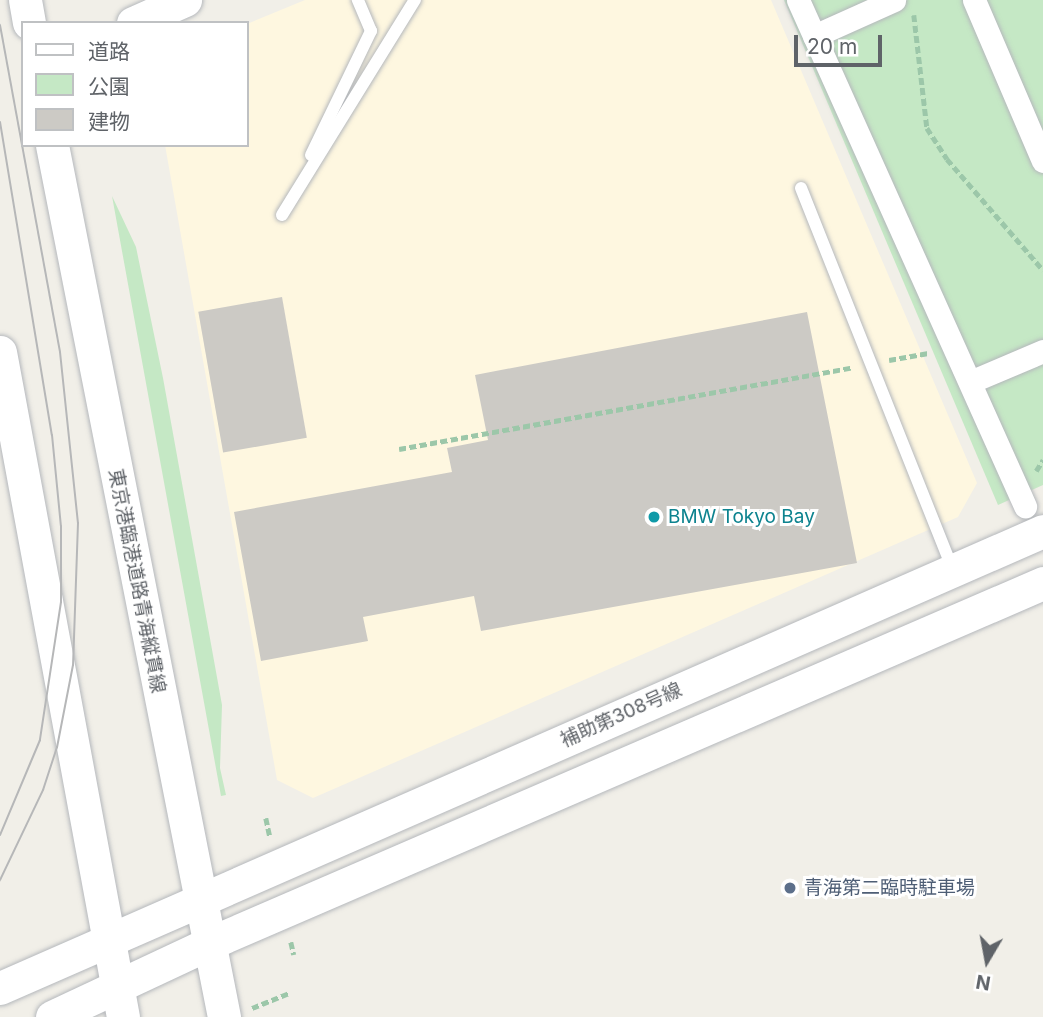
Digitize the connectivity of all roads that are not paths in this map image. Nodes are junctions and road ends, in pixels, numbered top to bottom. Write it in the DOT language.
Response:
graph roads {
  1 [pos="25,0"];
  2 [pos="185,0"];
  3 [pos="358,0"];
  4 [pos="415,0"];
  5 [pos="798,0"];
  6 [pos="974,0"];
  7 [pos="904,5"];
  8 [pos="29,21"];
  9 [pos="138,21"];
  10 [pos="814,36"];
  11 [pos="52,147"];
  12 [pos="1043,161"];
  13 [pos="801,188"];
  14 [pos="1043,351"];
  15 [pos="0,352"];
  16 [pos="970,382"];
  17 [pos="1034,519"];
  18 [pos="953,571"];
  19 [pos="1043,583"];
  20 [pos="199,900"];
  21 [pos="109,940"];
  22 [pos="208,944"];
  23 [pos="0,988"];
  24 [pos="121,1001"];
  25 [pos="238,1012"];
  26 [pos="52,1017"];
  1 -- 8 [label="street"];
  2 -- 9 [label="street"];
  3 -- 4 [label="lane"];
  5 -- 10 [label="street"];
  6 -- 12 [label="street"];
  7 -- 10 [label="street"];
  10 -- 16 [label="street"];
  11 -- 20 [label="street, 東京港臨港道路青海縦貫線"];
  13 -- 18 [label="lane"];
  14 -- 16 [label="street"];
  15 -- 21 [label="street"];
  16 -- 17 [label="street"];
  17 -- 18 [label="street, 補助第308号線"];
  18 -- 20 [label="street, 補助第308号線"];
  19 -- 22 [label="street"];
  20 -- 21 [label="street, 補助第308号線"];
  20 -- 22 [label="street, 東京港臨港道路青海縦貫線"];
  21 -- 23 [label="street, 補助第308号線"];
  21 -- 24 [label="street"];
  22 -- 24 [label="street"];
  22 -- 25 [label="street, 東京港臨港道路青海縦貫線"];
  24 -- 26 [label="street"];
}
